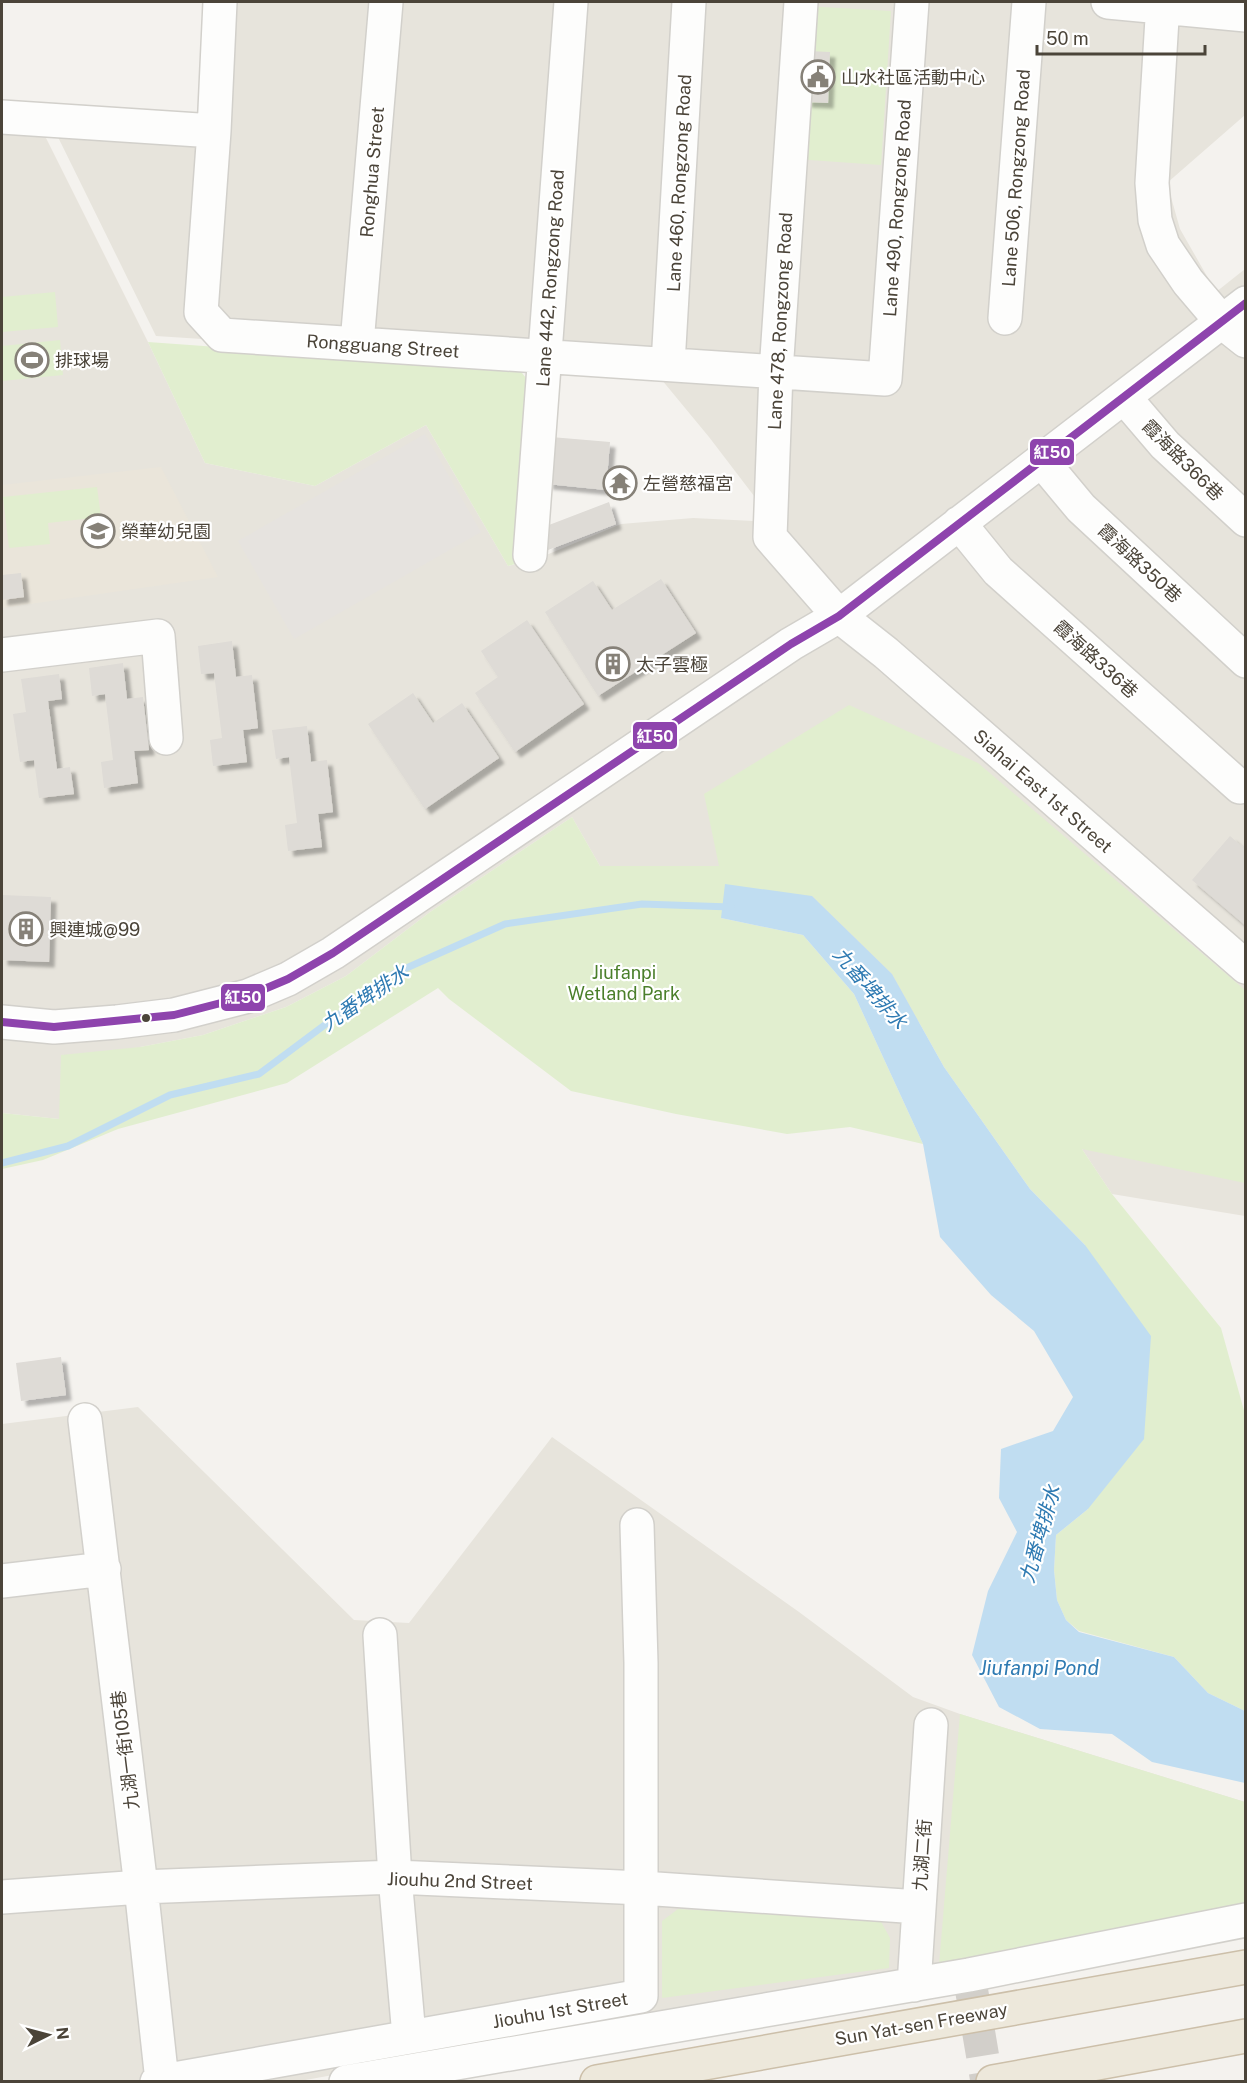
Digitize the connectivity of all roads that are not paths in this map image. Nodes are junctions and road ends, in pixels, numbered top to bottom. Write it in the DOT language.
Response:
graph roads {
  1 [pos="220,2"];
  2 [pos="386,2"];
  3 [pos="571,2"];
  4 [pos="690,2"];
  5 [pos="801,2"];
  6 [pos="912,2"];
  7 [pos="1029,2"];
  8 [pos="1108,2"];
  9 [pos="1163,4"];
  10 [pos="1245,15"];
  11 [pos="2,117"];
  12 [pos="214,131"];
  13 [pos="1005,318"];
  14 [pos="1238,322"];
  15 [pos="357,343"];
  16 [pos="544,357"];
  17 [pos="668,364"];
  18 [pos="776,372"];
  19 [pos="885,379"];
  20 [pos="1124,397"];
  21 [pos="1041,460"];
  22 [pos="1245,520"];
  23 [pos="959,523"];
  24 [pos="530,555"];
  25 [pos="839,616"];
  26 [pos="2,655"];
  27 [pos="1245,661"];
  28 [pos="166,738"];
  29 [pos="1240,787"];
  30 [pos="1245,967"];
  31 [pos="2,1022"];
  32 [pos="85,1420"];
  33 [pos="637,1526"];
  34 [pos="104,1569"];
  35 [pos="2,1581"];
  36 [pos="380,1635"];
  37 [pos="931,1725"];
  38 [pos="395,1877"];
  39 [pos="141,1887"];
  40 [pos="642,1888"];
  41 [pos="2,1896"];
  42 [pos="919,1907"];
  43 [pos="1245,1920"];
  44 [pos="1245,1967"];
  45 [pos="914,1984"];
  46 [pos="409,2036"];
  47 [pos="1245,2036"];
  48 [pos="160,2081"];
  49 [pos="345,2082"];
  50 [pos="597,2082"];
  51 [pos="993,2082"];
  1 -- 12 [label="street, Rongguang Street"];
  2 -- 15 [label="street, Ronghua Street"];
  3 -- 16 [label="street, Lane 442, Rongzong Road"];
  4 -- 17 [label="street, Lane 460, Rongzong Road"];
  5 -- 18 [label="street, Lane 478, Rongzong Road"];
  6 -- 19 [label="street, Lane 490, Rongzong Road"];
  7 -- 13 [label="street, Lane 506, Rongzong Road"];
  8 -- 9 [label="street"];
  9 -- 10 [label="street"];
  9 -- 14 [label="street"];
  11 -- 12 [label="street"];
  12 -- 15 [label="street, Rongguang Street"];
  14 -- 20 [label="street"];
  15 -- 16 [label="street, Rongguang Street"];
  16 -- 17 [label="street, Rongguang Street"];
  16 -- 24 [label="street, Lane 442, Rongzong Road"];
  17 -- 18 [label="street, Rongguang Street"];
  18 -- 19 [label="street, Rongguang Street"];
  18 -- 25 [label="street, Lane 478, Rongzong Road"];
  20 -- 21 [label="street"];
  20 -- 22 [label="street, 霞海路366巷"];
  21 -- 23 [label="street"];
  21 -- 27 [label="street, 霞海路350巷"];
  23 -- 25 [label="street"];
  23 -- 29 [label="street, 霞海路336巷"];
  25 -- 30 [label="street, Siahai East 1st Street"];
  25 -- 31 [label="street"];
  26 -- 28 [label="street"];
  32 -- 34 [label="street, 九湖一街105巷"];
  33 -- 40 [label="street, Jiouhu 1st Street"];
  34 -- 35 [label="street"];
  34 -- 39 [label="street, 九湖一街105巷"];
  36 -- 38 [label="street"];
  37 -- 42 [label="street, 九湖二街"];
  38 -- 39 [label="street, Jiouhu 2nd Street"];
  38 -- 40 [label="street, Jiouhu 2nd Street"];
  38 -- 46 [label="street"];
  39 -- 41 [label="street, Jiouhu 2nd Street"];
  39 -- 48 [label="street, 九湖一街105巷"];
  40 -- 42 [label="street, Jiouhu 2nd Street"];
  40 -- 46 [label="street, Jiouhu 1st Street"];
  42 -- 45 [label="street, 九湖二街"];
  43 -- 45 [label="street"];
  44 -- 50 [label="highway, Sun Yat-sen Freeway"];
  45 -- 49 [label="street"];
  46 -- 48 [label="street, Jiouhu 1st Street"];
  47 -- 51 [label="highway"];
}
